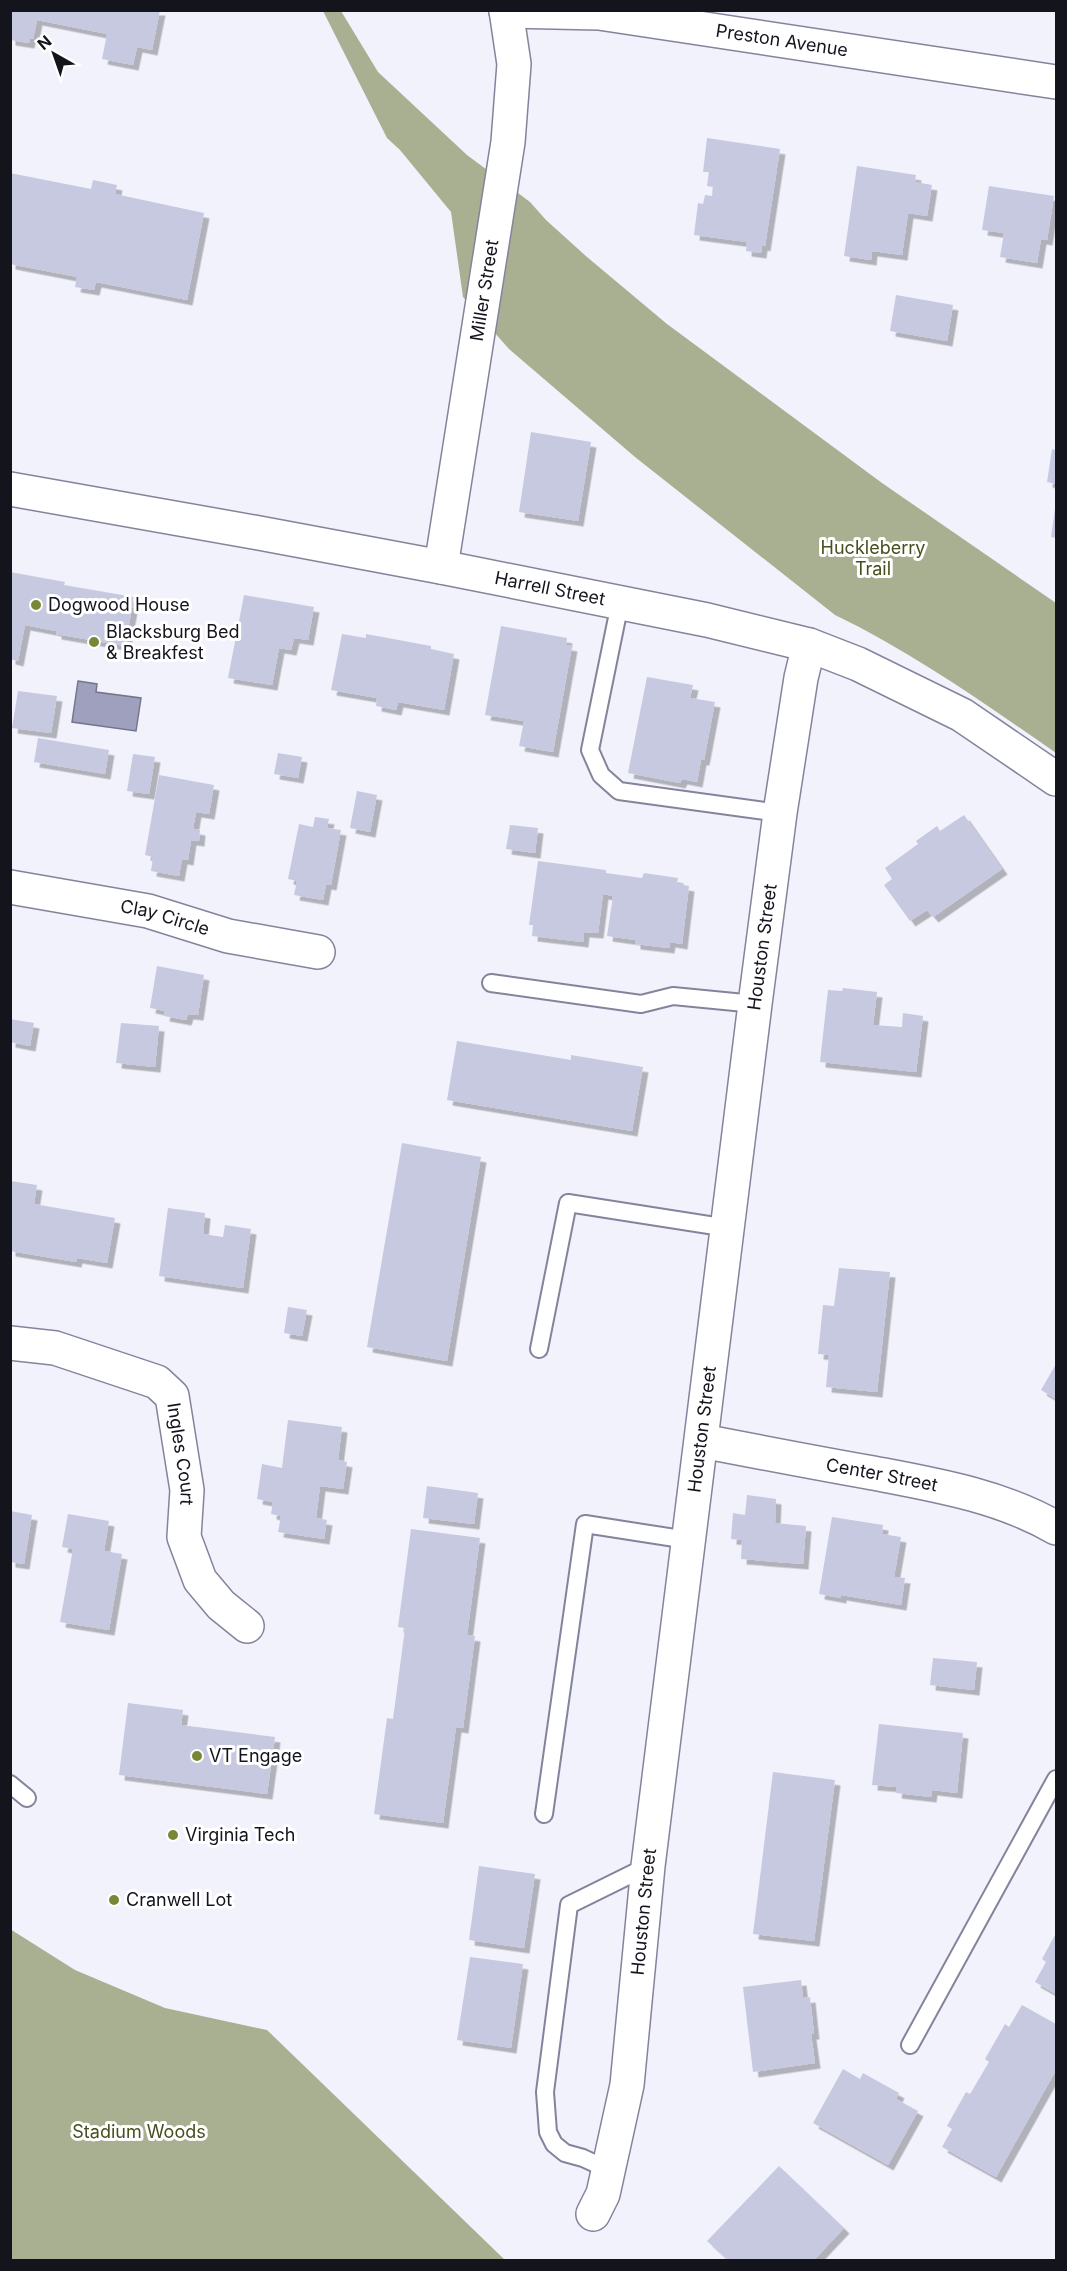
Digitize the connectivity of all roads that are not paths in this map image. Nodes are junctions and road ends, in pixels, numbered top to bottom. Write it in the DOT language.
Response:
graph roads {
  1 [pos="505,11"];
  2 [pos="1056,82"];
  3 [pos="10,489"];
  4 [pos="441,567"];
  5 [pos="620,603"];
  6 [pos="809,645"];
  7 [pos="1056,779"];
  8 [pos="780,813"];
  9 [pos="10,886"];
  10 [pos="318,952"];
  11 [pos="491,983"];
  12 [pos="755,1004"];
  13 [pos="728,1228"];
  14 [pos="10,1343"];
  15 [pos="539,1349"];
  16 [pos="702,1441"];
  17 [pos="1056,1528"];
  18 [pos="688,1540"];
  19 [pos="247,1626"];
  20 [pos="1056,1779"];
  21 [pos="10,1784"];
  22 [pos="27,1798"];
  23 [pos="544,1815"];
  24 [pos="648,1866"];
  25 [pos="909,2045"];
  26 [pos="609,2170"];
  27 [pos="593,2214"];
  1 -- 2 [label="street, Preston Avenue"];
  1 -- 4 [label="street, Miller Street"];
  3 -- 4 [label="street, Harrell Street"];
  4 -- 5 [label="street, Harrell Street"];
  5 -- 6 [label="street, Harrell Street"];
  5 -- 8 [label="lane"];
  6 -- 7 [label="street, Harrell Street"];
  6 -- 8 [label="street, Houston Street"];
  8 -- 12 [label="street, Houston Street"];
  9 -- 10 [label="street, Clay Circle"];
  11 -- 12 [label="lane"];
  12 -- 13 [label="street, Houston Street"];
  13 -- 15 [label="lane"];
  13 -- 16 [label="street, Houston Street"];
  14 -- 19 [label="street, Ingles Court"];
  16 -- 17 [label="street, Center Street"];
  16 -- 18 [label="street, Houston Street"];
  18 -- 23 [label="lane"];
  18 -- 24 [label="street, Houston Street"];
  20 -- 25 [label="lane"];
  21 -- 22 [label="lane"];
  24 -- 26 [label="street, Houston Street"];
  24 -- 26 [label="lane"];
  26 -- 27 [label="street, Houston Street"];
}
